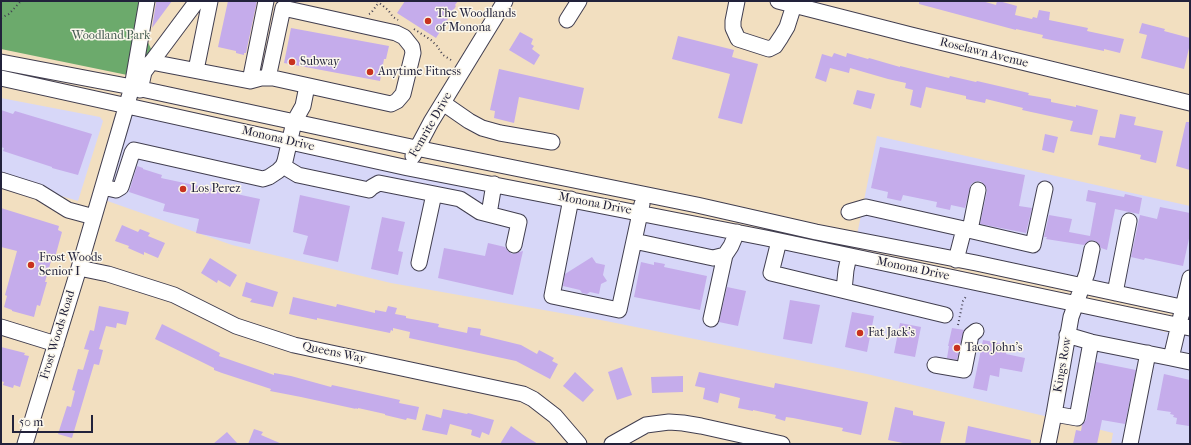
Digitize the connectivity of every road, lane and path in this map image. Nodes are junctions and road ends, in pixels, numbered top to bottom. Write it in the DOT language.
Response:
graph roads {
  1 [pos="21,1"];
  2 [pos="147,1"];
  3 [pos="197,1"];
  4 [pos="210,1"];
  5 [pos="266,1"];
  6 [pos="505,1"];
  7 [pos="579,1"];
  8 [pos="737,1"];
  9 [pos="778,1"];
  10 [pos="794,5"];
  11 [pos="1,18"];
  12 [pos="567,20"];
  13 [pos="1,62"];
  14 [pos="151,62"];
  15 [pos="196,70"];
  16 [pos="1,78"];
  17 [pos="268,78"];
  18 [pos="250,81"];
  19 [pos="302,85"];
  20 [pos="136,88"];
  21 [pos="443,103"];
  22 [pos="1190,103"];
  23 [pos="131,106"];
  24 [pos="294,122"];
  25 [pos="290,141"];
  26 [pos="552,142"];
  27 [pos="416,148"];
  28 [pos="283,166"];
  29 [pos="408,168"];
  30 [pos="1,180"];
  31 [pos="494,184"];
  32 [pos="103,187"];
  33 [pos="399,187"];
  34 [pos="1045,189"];
  35 [pos="978,190"];
  36 [pos="434,194"];
  37 [pos="644,194"];
  38 [pos="571,199"];
  39 [pos="849,212"];
  40 [pos="640,213"];
  41 [pos="489,214"];
  42 [pos="94,217"];
  43 [pos="1129,221"];
  44 [pos="967,229"];
  45 [pos="737,232"];
  46 [pos="634,241"];
  47 [pos="779,241"];
  48 [pos="514,245"];
  49 [pos="1092,248"];
  50 [pos="726,255"];
  51 [pos="849,256"];
  52 [pos="956,260"];
  53 [pos="419,263"];
  54 [pos="79,268"];
  55 [pos="1190,278"];
  56 [pos="1082,286"];
  57 [pos="844,290"];
  58 [pos="1115,293"];
  59 [pos="966,295"];
  60 [pos="1075,304"];
  61 [pos="1186,308"];
  62 [pos="945,315"];
  63 [pos="712,319"];
  64 [pos="958,325"];
  65 [pos="1,327"];
  66 [pos="1184,327"];
  67 [pos="976,331"];
  68 [pos="1067,335"];
  69 [pos="1091,342"];
  70 [pos="56,344"];
  71 [pos="1148,353"];
  72 [pos="1171,358"];
  73 [pos="1190,362"];
  74 [pos="935,365"];
  75 [pos="1054,414"];
  76 [pos="25,444"];
  77 [pos="579,444"];
  78 [pos="612,444"];
  79 [pos="782,444"];
  80 [pos="1048,444"];
  81 [pos="1130,444"];
  1 -- 11 [label="path"];
  2 -- 20 [label="street"];
  3 -- 14 [label="street"];
  4 -- 15 [label="street"];
  5 -- 18 [label="street"];
  6 -- 21 [label="street, Femrite Drive"];
  7 -- 12 [label="street"];
  8 -- 10 [label="street"];
  9 -- 10 [label="street, Roselawn Avenue"];
  10 -- 22 [label="street, Roselawn Avenue"];
  13 -- 20 [label="street, Monona Drive"];
  14 -- 15 [label="street"];
  14 -- 20 [label="street"];
  15 -- 18 [label="street"];
  16 -- 23 [label="street, Monona Drive"];
  17 -- 18 [label="street"];
  17 -- 19 [label="street"];
  17 -- 19 [label="street"];
  19 -- 24 [label="street"];
  20 -- 23 [label="street, Frost Woods Road"];
  20 -- 24 [label="street, Monona Drive"];
  21 -- 26 [label="street"];
  21 -- 27 [label="street, Femrite Drive"];
  23 -- 25 [label="street, Monona Drive"];
  23 -- 32 [label="street, Frost Woods Road"];
  24 -- 25 [label="street"];
  24 -- 27 [label="street, Monona Drive"];
  25 -- 28 [label="street"];
  25 -- 29 [label="street, Monona Drive"];
  27 -- 29 [label="street, Femrite Drive"];
  27 -- 37 [label="street, Monona Drive"];
  28 -- 32 [label="street"];
  28 -- 33 [label="street"];
  29 -- 31 [label="street, Monona Drive"];
  29 -- 33 [label="street, Femrite Drive"];
  30 -- 42 [label="street"];
  31 -- 38 [label="street, Monona Drive"];
  31 -- 41 [label="street"];
  32 -- 42 [label="street, Frost Woods Road"];
  33 -- 36 [label="street"];
  34 -- 44 [label="street"];
  35 -- 44 [label="street"];
  36 -- 41 [label="street"];
  36 -- 53 [label="street"];
  37 -- 40 [label="street"];
  37 -- 52 [label="street, Monona Drive"];
  38 -- 40 [label="street, Monona Drive"];
  38 -- 46 [label="street"];
  39 -- 44 [label="street"];
  40 -- 45 [label="street, Monona Drive"];
  40 -- 46 [label="street"];
  41 -- 48 [label="street"];
  42 -- 54 [label="street, Frost Woods Road"];
  43 -- 58 [label="street"];
  44 -- 52 [label="street"];
  45 -- 47 [label="street, Monona Drive"];
  45 -- 50 [label="street"];
  46 -- 50 [label="street"];
  47 -- 51 [label="street, Monona Drive"];
  47 -- 57 [label="street"];
  49 -- 56 [label="street, Kings Row"];
  50 -- 63 [label="street"];
  51 -- 57 [label="street"];
  51 -- 60 [label="street, Monona Drive"];
  52 -- 56 [label="street, Monona Drive"];
  54 -- 70 [label="street, Frost Woods Road"];
  54 -- 77 [label="street, Queens Way"];
  55 -- 61 [label="street"];
  56 -- 58 [label="street, Monona Drive"];
  56 -- 60 [label="street, Kings Row"];
  57 -- 62 [label="street"];
  58 -- 61 [label="street, Monona Drive"];
  59 -- 64 [label="path"];
  60 -- 66 [label="street, Monona Drive"];
  60 -- 68 [label="street, Kings Row"];
  61 -- 66 [label="street"];
  65 -- 70 [label="street"];
  66 -- 72 [label="street"];
  67 -- 74 [label="street"];
  68 -- 69 [label="street"];
  68 -- 75 [label="street, Kings Row"];
  69 -- 71 [label="street"];
  69 -- 75 [label="street"];
  70 -- 76 [label="street, Frost Woods Road"];
  71 -- 72 [label="street"];
  71 -- 81 [label="street"];
  72 -- 73 [label="street"];
  75 -- 80 [label="street, Kings Row"];
  78 -- 79 [label="street"];
}
